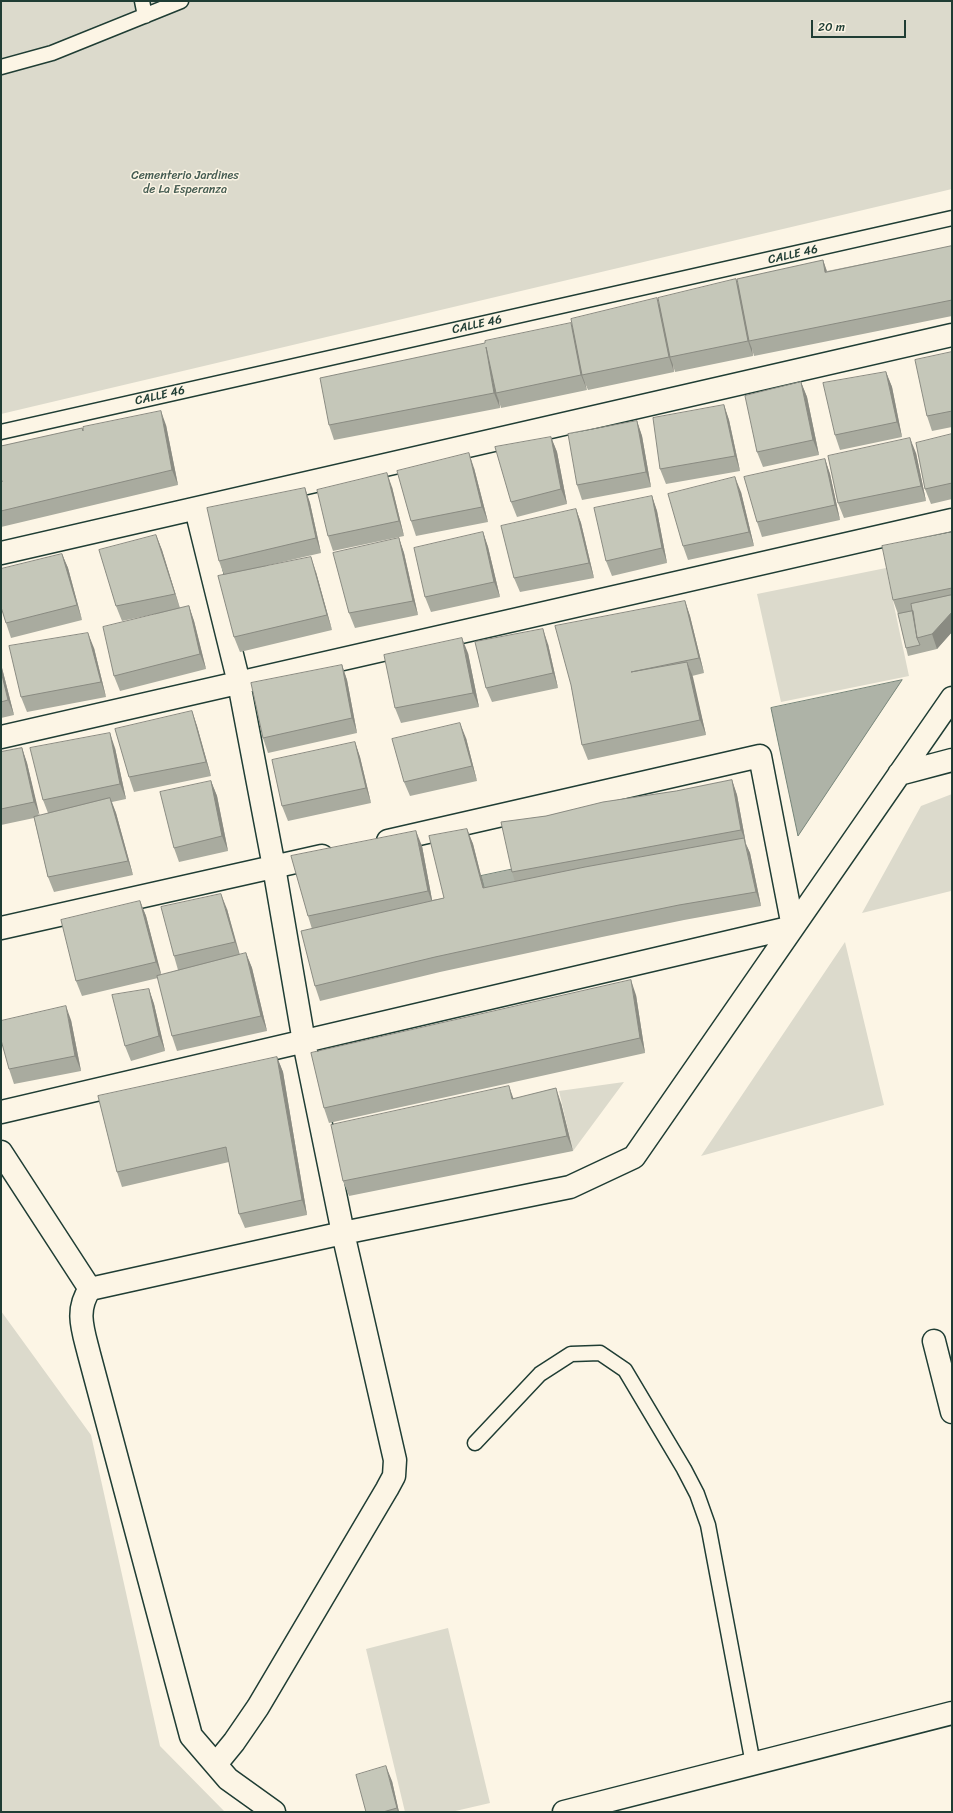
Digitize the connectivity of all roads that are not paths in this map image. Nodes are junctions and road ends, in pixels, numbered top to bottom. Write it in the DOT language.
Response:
graph roads {
  1 [pos="142,1"];
  2 [pos="180,1"];
  3 [pos="145,16"];
  4 [pos="1,67"];
  5 [pos="952,218"];
  6 [pos="952,335"];
  7 [pos="1,432"];
  8 [pos="196,509"];
  9 [pos="952,520"];
  10 [pos="1,553"];
  11 [pos="239,683"];
  12 [pos="949,706"];
  13 [pos="1,737"];
  14 [pos="952,760"];
  15 [pos="899,774"];
  16 [pos="366,846"];
  17 [pos="343,851"];
  18 [pos="274,867"];
  19 [pos="793,927"];
  20 [pos="1,928"];
  21 [pos="304,1042"];
  22 [pos="1,1112"];
  23 [pos="1,1152"];
  24 [pos="344,1233"];
  25 [pos="90,1289"];
  26 [pos="934,1341"];
  27 [pos="952,1412"];
  28 [pos="475,1443"];
  29 [pos="952,1713"];
  30 [pos="216,1764"];
  31 [pos="754,1764"];
  32 [pos="274,1812"];
  33 [pos="564,1812"];
  1 -- 3 [label="lane"];
  2 -- 3 [label="lane"];
  3 -- 4 [label="lane"];
  5 -- 7 [label="lane, CALLE 46"];
  6 -- 8 [label="street"];
  8 -- 10 [label="street"];
  8 -- 11 [label="street"];
  9 -- 11 [label="street"];
  11 -- 13 [label="street"];
  11 -- 18 [label="street"];
  12 -- 15 [label="street"];
  14 -- 15 [label="street"];
  15 -- 19 [label="street"];
  16 -- 19 [label="street"];
  17 -- 18 [label="street"];
  18 -- 20 [label="street"];
  18 -- 21 [label="street"];
  19 -- 21 [label="street"];
  19 -- 24 [label="street"];
  21 -- 22 [label="street"];
  21 -- 24 [label="street"];
  23 -- 25 [label="street"];
  24 -- 25 [label="street"];
  24 -- 30 [label="street"];
  25 -- 30 [label="street"];
  26 -- 27 [label="street"];
  28 -- 31 [label="lane"];
  29 -- 31 [label="street"];
  30 -- 32 [label="street"];
  31 -- 33 [label="street"];
}
